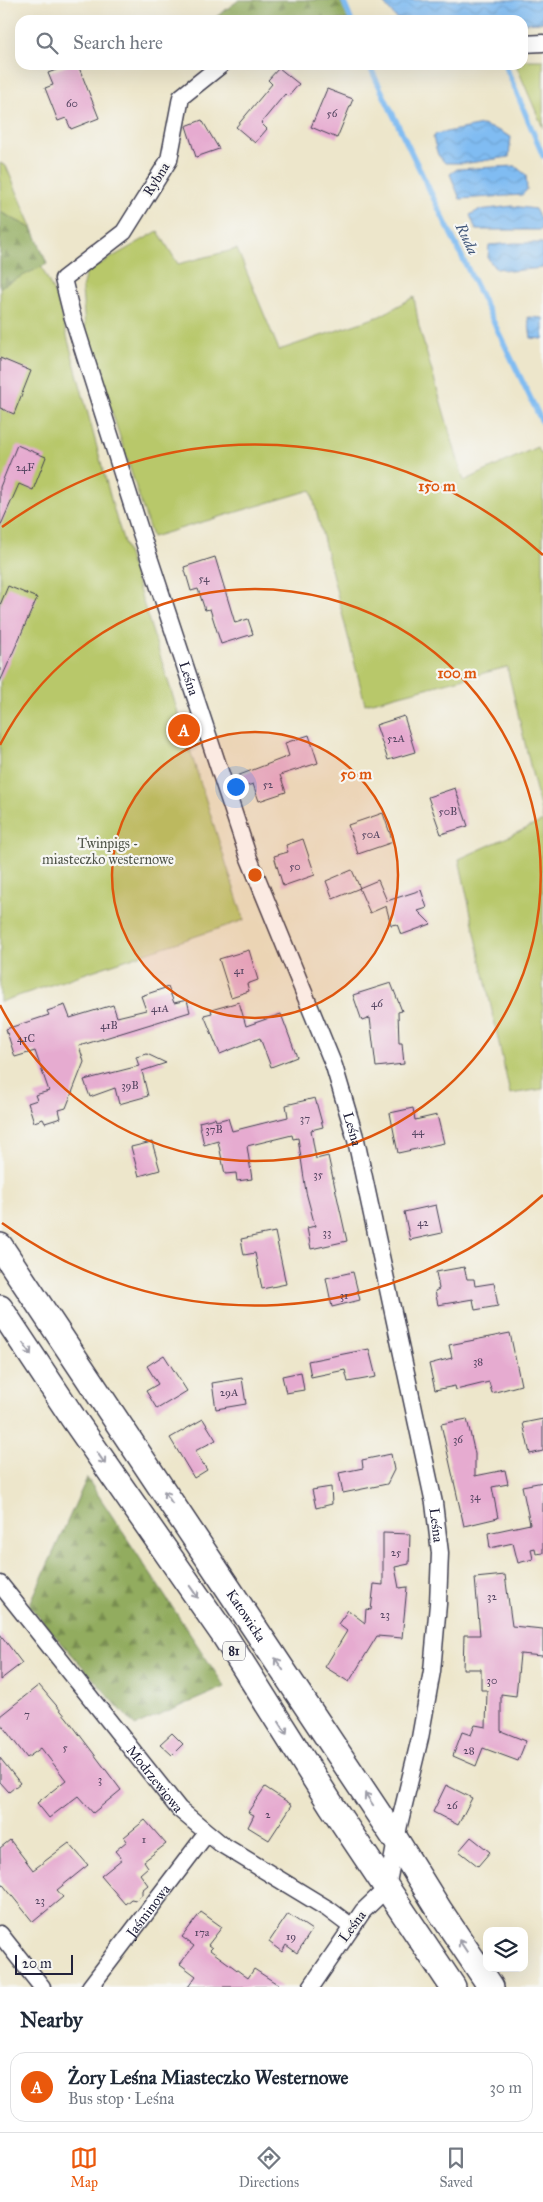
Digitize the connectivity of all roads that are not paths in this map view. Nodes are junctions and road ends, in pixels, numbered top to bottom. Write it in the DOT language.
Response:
graph roads {
  1 [pos="543,43"];
  2 [pos="528,44"];
  3 [pos="215,70"];
  4 [pos="64,279"];
  5 [pos="0,1246"];
  6 [pos="0,1308"];
  7 [pos="0,1584"];
  8 [pos="207,1833"];
  9 [pos="396,1840"];
  10 [pos="387,1888"];
  11 [pos="352,1927"];
  12 [pos="0,1934"];
  13 [pos="42,1987"];
  14 [pos="90,1987"];
  15 [pos="311,1987"];
  16 [pos="453,1987"];
  17 [pos="490,1987"];
  1 -- 2 [label="street"];
  3 -- 4 [label="street, Rybna"];
  4 -- 9 [label="street, Leśna"];
  9 -- 5 [label="main road, Katowicka / 81, one-way"];
  6 -- 10 [label="main road, 81, one-way"];
  7 -- 8 [label="street, Modrzewiowa"];
  8 -- 11 [label="street, Modrzewiowa"];
  8 -- 14 [label="street, Jaśminowa"];
  9 -- 10 [label="street, Leśna"];
  17 -- 9 [label="main road, Katowicka / 81, one-way"];
  10 -- 11 [label="street, Leśna"];
  10 -- 16 [label="main road, 81"];
  11 -- 15 [label="street, Leśna"];
  12 -- 13 [label="street"];
}
